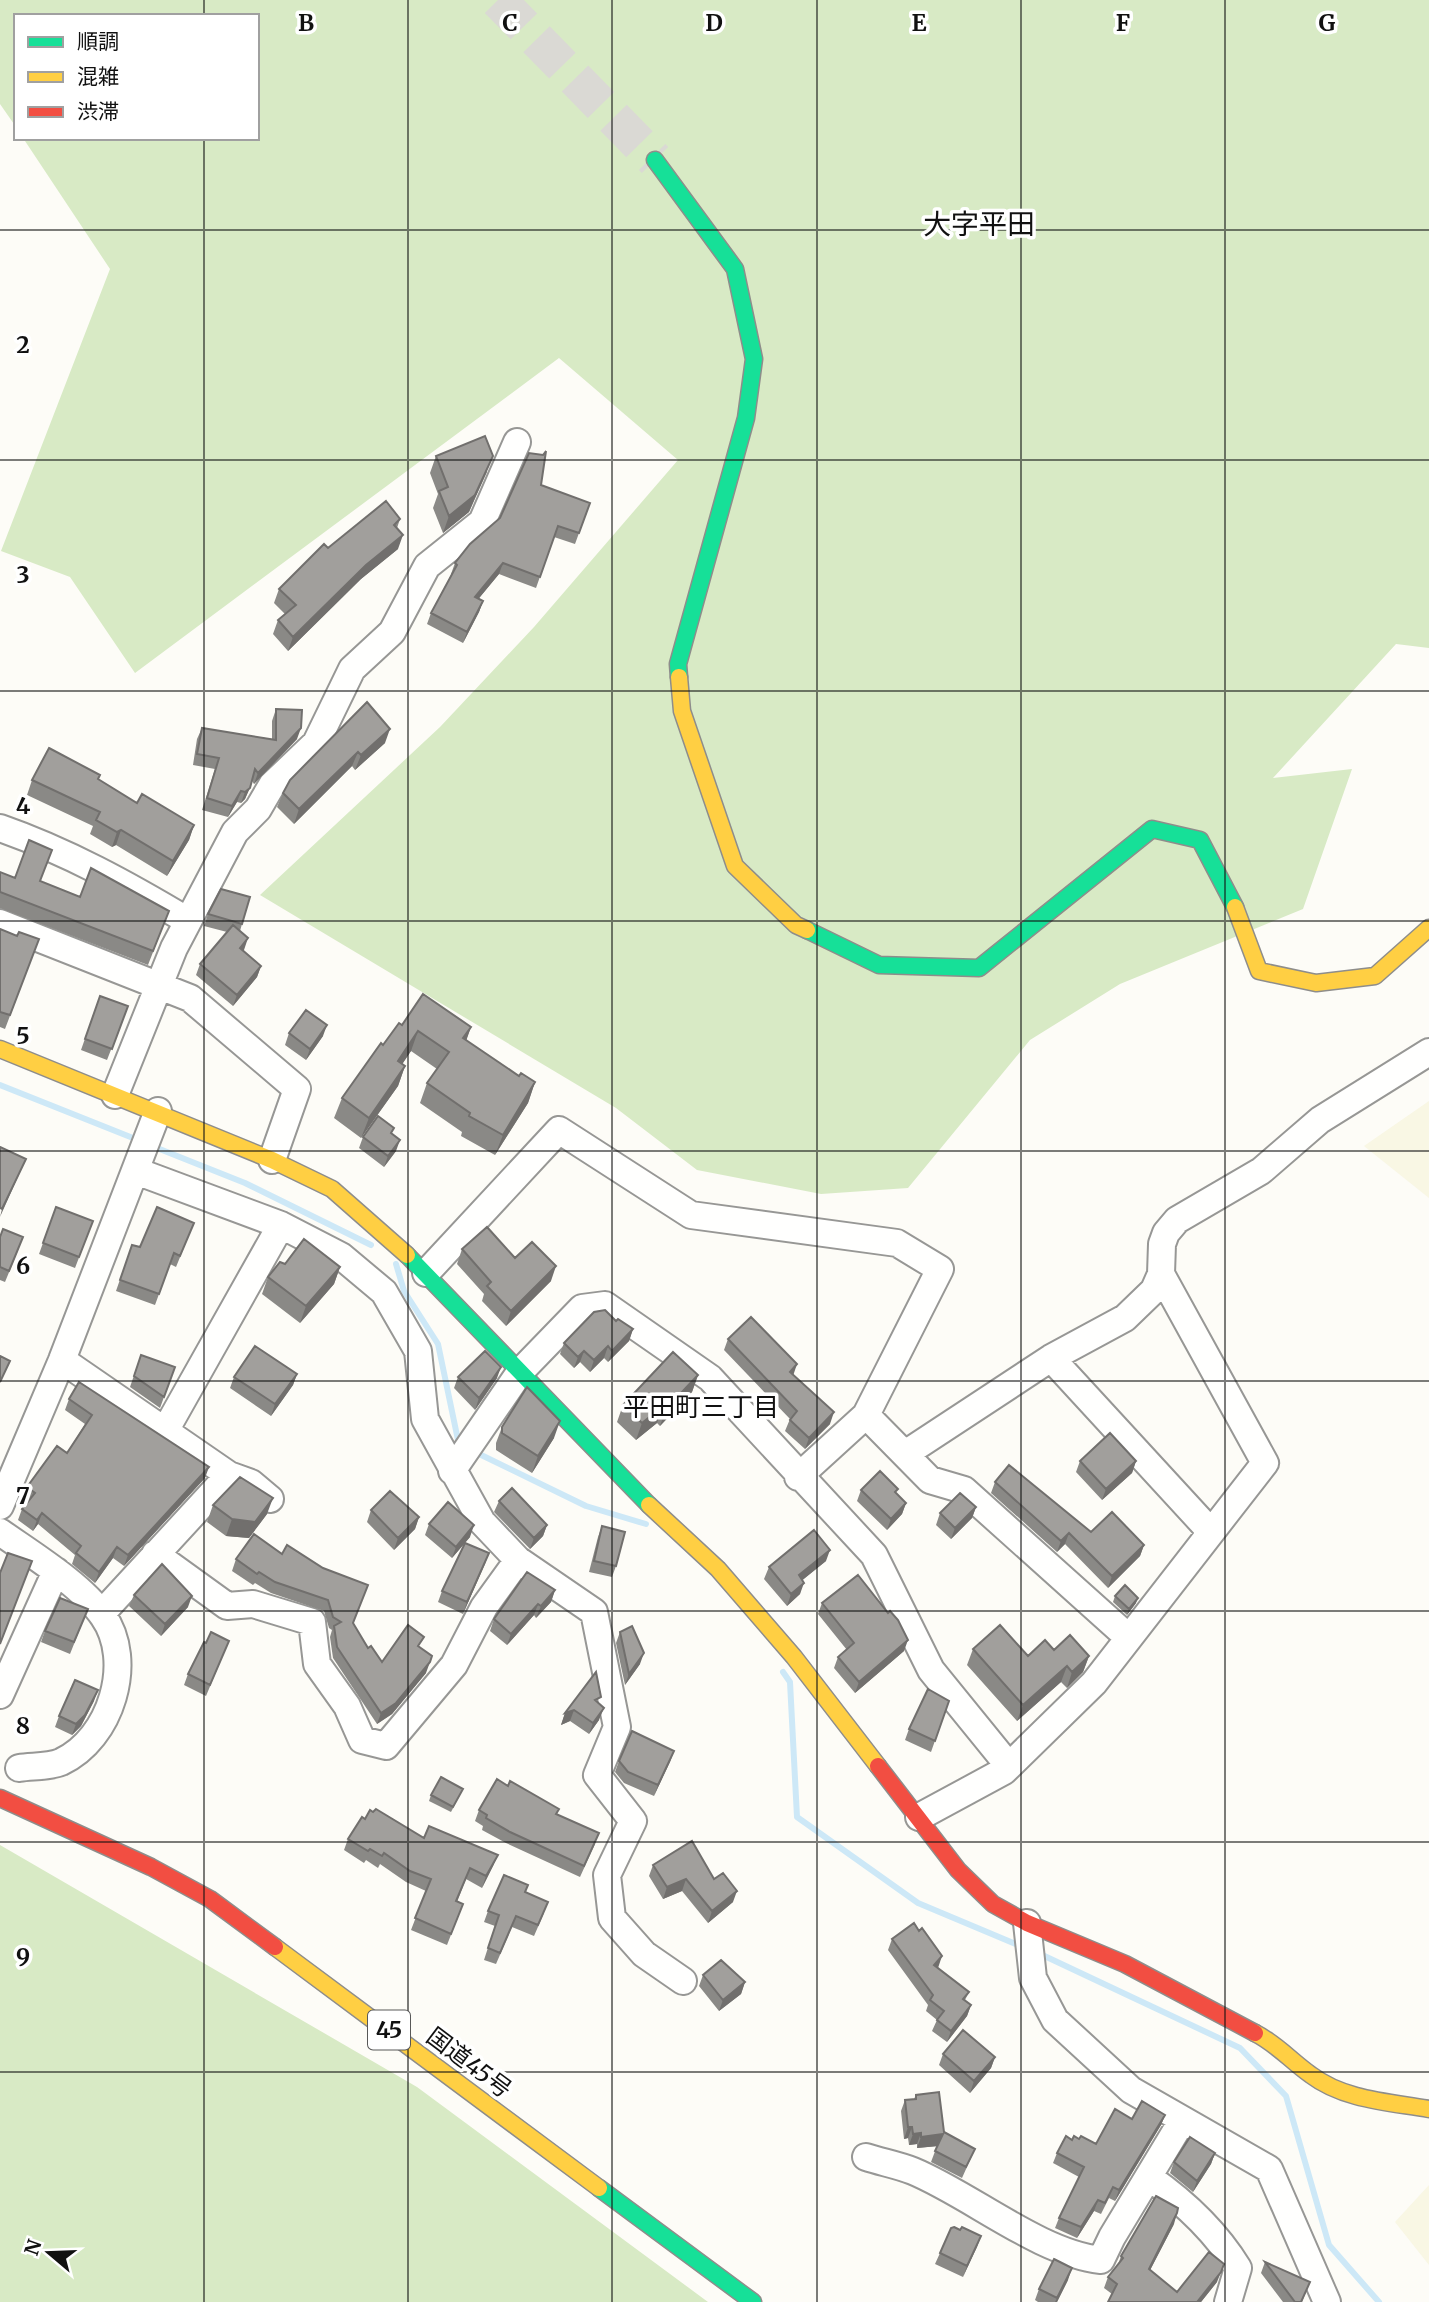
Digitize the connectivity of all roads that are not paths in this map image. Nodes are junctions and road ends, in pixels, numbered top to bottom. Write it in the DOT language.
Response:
graph roads {
  1 [pos="655,160"];
  2 [pos="517,442"];
  3 [pos="0,828"];
  4 [pos="188,921"];
  5 [pos="0,923"];
  6 [pos="1429,928"];
  7 [pos="159,984"];
  8 [pos="0,1049"];
  9 [pos="1429,1052"];
  10 [pos="115,1095"];
  11 [pos="147,1142"];
  12 [pos="272,1160"];
  13 [pos="281,1225"];
  14 [pos="426,1273"];
  15 [pos="1161,1274"];
  16 [pos="1051,1358"];
  17 [pos="62,1360"];
  18 [pos="520,1371"];
  19 [pos="866,1415"];
  20 [pos="165,1431"];
  21 [pos="905,1454"];
  22 [pos="462,1457"];
  23 [pos="229,1475"];
  24 [pos="798,1477"];
  25 [pos="270,1499"];
  26 [pos="0,1506"];
  27 [pos="0,1532"];
  28 [pos="1211,1532"];
  29 [pos="155,1554"];
  30 [pos="518,1560"];
  31 [pos="56,1571"];
  32 [pos="102,1614"];
  33 [pos="1129,1638"];
  34 [pos="0,1695"];
  35 [pos="1009,1766"];
  36 [pos="19,1768"];
  37 [pos="0,1798"];
  38 [pos="919,1817"];
  39 [pos="1027,1929"];
  40 [pos="684,1982"];
  41 [pos="1429,2109"];
  42 [pos="1182,2121"];
  43 [pos="866,2157"];
  44 [pos="1150,2178"];
  45 [pos="753,2302"];
  46 [pos="1228,2302"];
  47 [pos="1327,2302"];
  1 -- 6 [label="main road"];
  2 -- 4 [label="street"];
  3 -- 4 [label="street"];
  4 -- 7 [label="street"];
  5 -- 7 [label="street"];
  7 -- 10 [label="street"];
  7 -- 12 [label="street"];
  8 -- 10 [label="main road"];
  9 -- 15 [label="street"];
  10 -- 11 [label="main road"];
  11 -- 12 [label="main road"];
  11 -- 13 [label="street"];
  11 -- 17 [label="street"];
  12 -- 14 [label="main road"];
  13 -- 20 [label="street"];
  13 -- 22 [label="street"];
  14 -- 18 [label="main road"];
  14 -- 19 [label="street"];
  15 -- 16 [label="street"];
  15 -- 28 [label="street"];
  16 -- 21 [label="street"];
  16 -- 28 [label="street"];
  17 -- 20 [label="street"];
  17 -- 26 [label="street"];
  18 -- 22 [label="street"];
  18 -- 24 [label="street"];
  18 -- 38 [label="main road"];
  19 -- 21 [label="street"];
  19 -- 24 [label="street"];
  20 -- 23 [label="street"];
  21 -- 33 [label="street"];
  22 -- 30 [label="street"];
  23 -- 25 [label="street"];
  23 -- 29 [label="street"];
  24 -- 35 [label="street"];
  27 -- 31 [label="street"];
  28 -- 33 [label="street"];
  29 -- 30 [label="street"];
  29 -- 32 [label="street"];
  30 -- 40 [label="street"];
  31 -- 32 [label="street"];
  31 -- 34 [label="street"];
  32 -- 36 [label="street"];
  33 -- 35 [label="street"];
  35 -- 38 [label="street"];
  37 -- 45 [label="main road, 国道45号 / 45"];
  38 -- 39 [label="main road"];
  39 -- 41 [label="main road"];
  39 -- 42 [label="street"];
  42 -- 44 [label="street"];
  42 -- 47 [label="street"];
  43 -- 44 [label="street"];
  44 -- 46 [label="street"];
}
